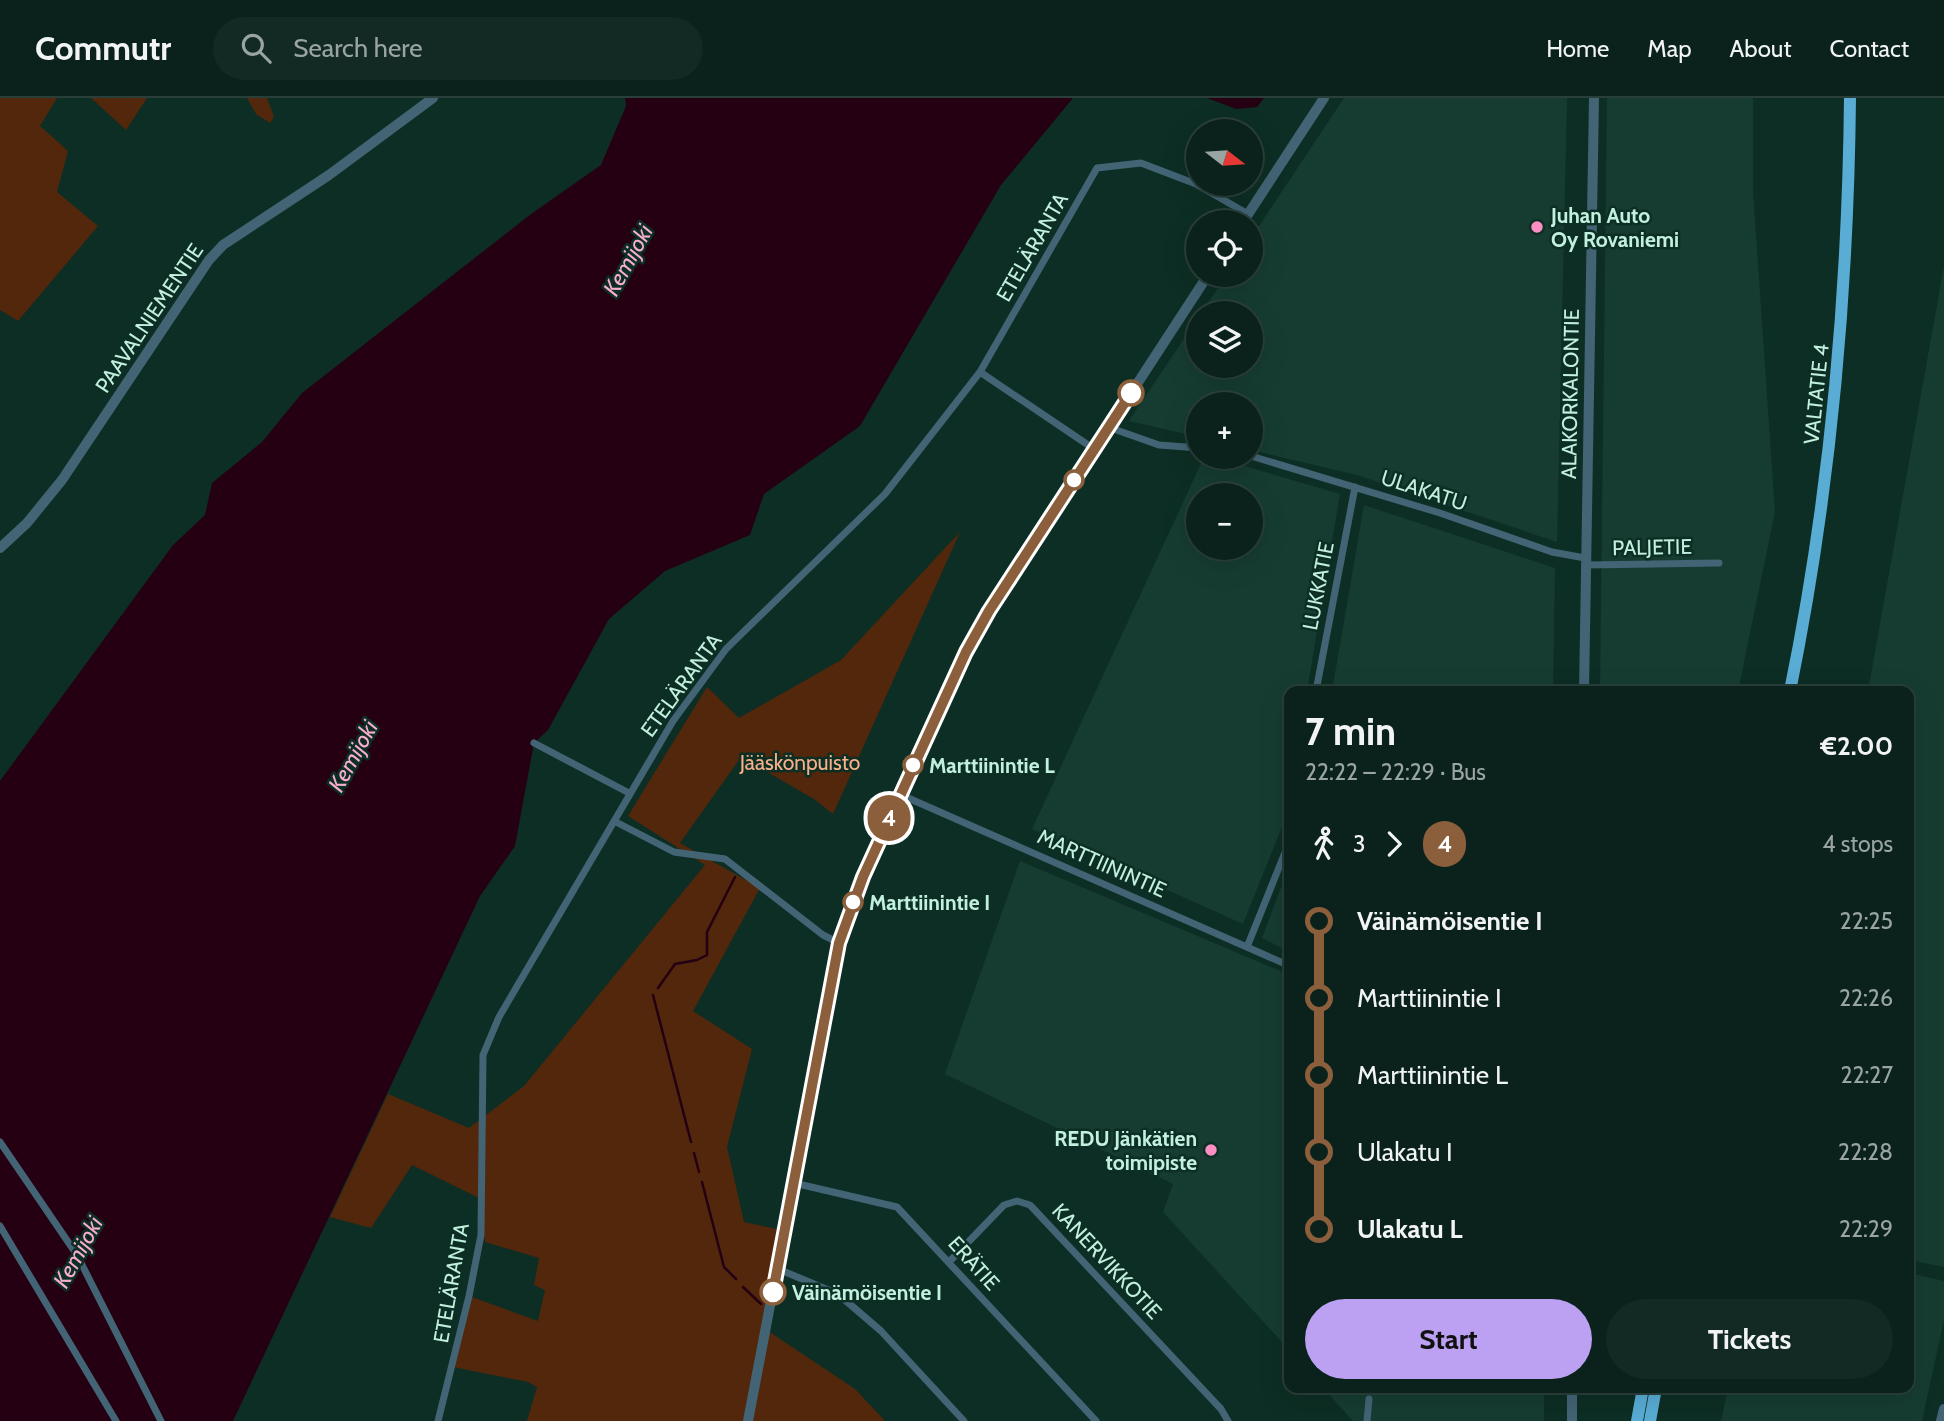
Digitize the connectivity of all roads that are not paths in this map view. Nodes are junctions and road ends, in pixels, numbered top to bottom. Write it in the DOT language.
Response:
graph roads {
  1 [pos="433,98"];
  2 [pos="1324,98"];
  3 [pos="1594,98"];
  4 [pos="1850,98"];
  5 [pos="1233,210"];
  6 [pos="1250,210"];
  7 [pos="1200,287"];
  8 [pos="980,372"];
  9 [pos="1108,427"];
  10 [pos="1186,447"];
  11 [pos="1094,449"];
  12 [pos="1263,460"];
  13 [pos="1355,487"];
  14 [pos="0,548"];
  15 [pos="1586,562"];
  16 [pos="1718,563"];
  17 [pos="1317,686"];
  18 [pos="1584,686"];
  19 [pos="1791,686"];
  20 [pos="534,743"];
  21 [pos="629,793"];
  22 [pos="900,794"];
  23 [pos="614,821"];
  24 [pos="1284,855"];
  25 [pos="839,943"];
  26 [pos="1247,947"];
  27 [pos="1284,962"];
  28 [pos="0,1142"];
  29 [pos="794,1183"];
  30 [pos="0,1226"];
  31 [pos="948,1262"];
  32 [pos="778,1269"];
  33 [pos="1573,1393"];
  34 [pos="1642,1393"];
  35 [pos="1655,1393"];
  36 [pos="1370,1399"];
  37 [pos="1944,1409"];
  38 [pos="116,1421"];
  39 [pos="161,1421"];
  40 [pos="438,1421"];
  41 [pos="748,1421"];
  42 [pos="964,1421"];
  43 [pos="1096,1421"];
  44 [pos="1228,1421"];
  45 [pos="1367,1421"];
  46 [pos="1572,1421"];
  47 [pos="1637,1421"];
  48 [pos="1650,1421"];
  49 [pos="1941,1421"];
  1 -- 14 [label="street, PAAVALNIEMENTIE"];
  2 -- 6 [label="street"];
  3 -- 15 [label="street, ALAKORKALONTIE"];
  4 -- 19 [label="highway, VALTATIE 4"];
  5 -- 8 [label="street, ETELÄRANTA"];
  7 -- 9 [label="street"];
  8 -- 11 [label="street"];
  8 -- 21 [label="street, ETELÄRANTA"];
  9 -- 10 [label="street"];
  9 -- 11 [label="street"];
  11 -- 22 [label="street"];
  12 -- 13 [label="street, ULAKATU"];
  13 -- 15 [label="street, ULAKATU"];
  13 -- 17 [label="street, LUKKATIE"];
  15 -- 16 [label="street, PALJETIE"];
  15 -- 18 [label="street, ALAKORKALONTIE"];
  20 -- 21 [label="street"];
  21 -- 23 [label="street, ETELÄRANTA"];
  22 -- 25 [label="street"];
  22 -- 26 [label="street, MARTTIININTIE"];
  23 -- 25 [label="street"];
  23 -- 40 [label="street, ETELÄRANTA"];
  24 -- 26 [label="street"];
  25 -- 29 [label="street"];
  26 -- 27 [label="street, MARTTIININTIE"];
  28 -- 39 [label="street"];
  29 -- 31 [label="street, ERÄTIE"];
  29 -- 32 [label="street"];
  30 -- 38 [label="street"];
  31 -- 43 [label="street, ERÄTIE"];
  31 -- 44 [label="street, KANERVIKKOTIE"];
  32 -- 41 [label="street"];
  32 -- 42 [label="street"];
  33 -- 46 [label="street"];
  34 -- 47 [label="highway"];
  35 -- 48 [label="highway"];
  36 -- 45 [label="street"];
  37 -- 49 [label="street"];
}
